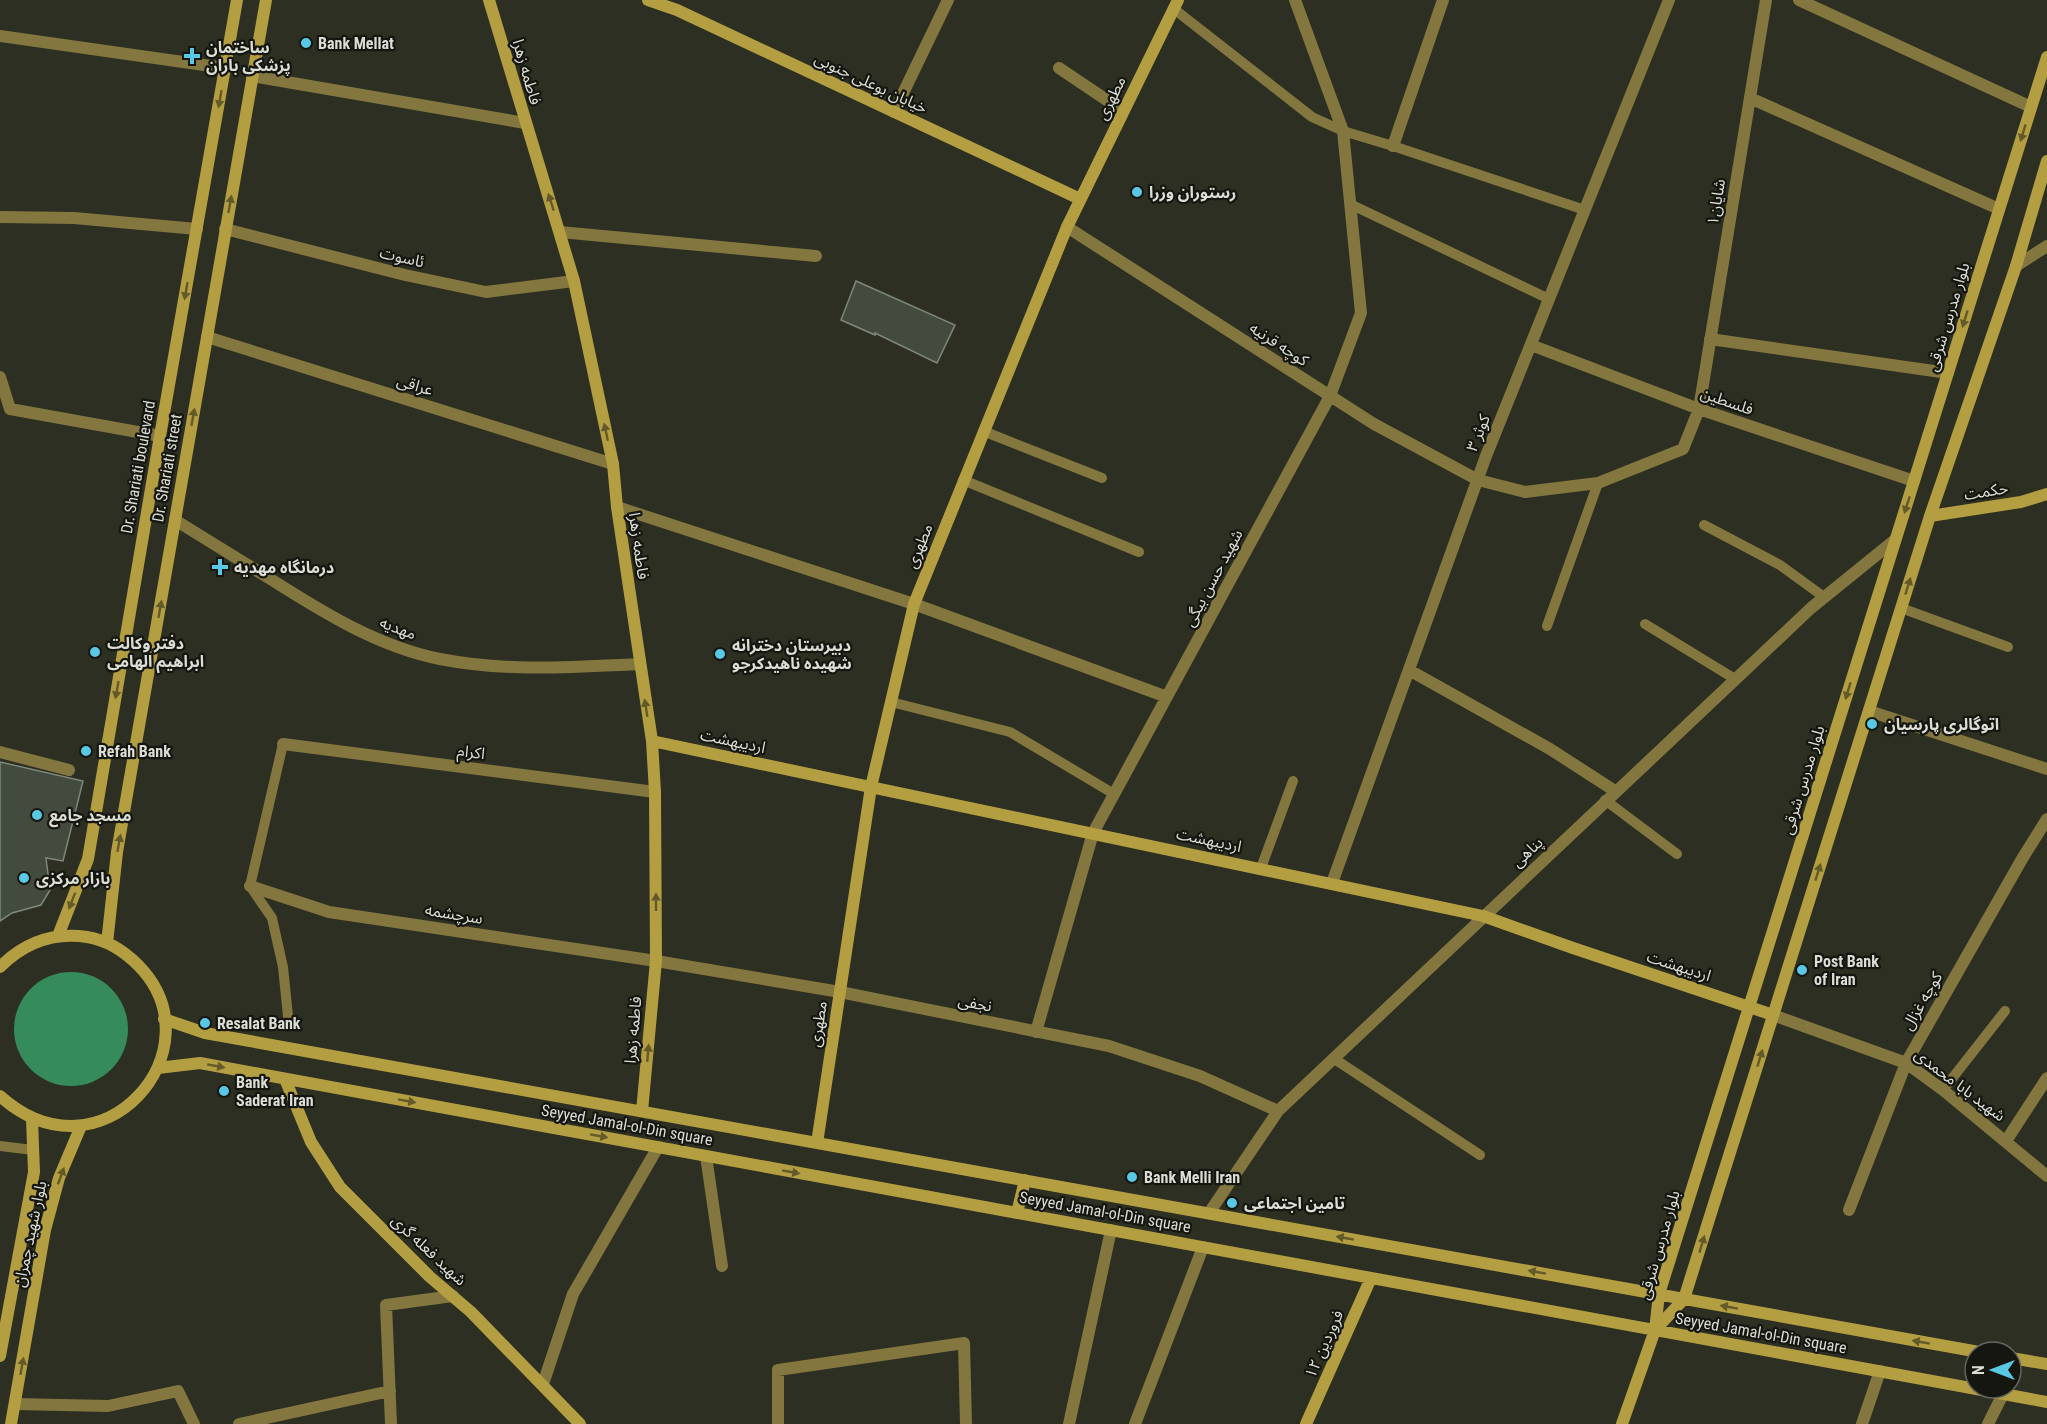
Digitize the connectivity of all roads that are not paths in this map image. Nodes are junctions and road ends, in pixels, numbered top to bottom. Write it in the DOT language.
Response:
graph roads {
  1 [pos="237,0"];
  2 [pos="266,0"];
  3 [pos="489,0"];
  4 [pos="648,0"];
  5 [pos="948,0"];
  6 [pos="1295,0"];
  7 [pos="1443,0"];
  8 [pos="1669,0"];
  9 [pos="1766,0"];
  10 [pos="1799,0"];
  11 [pos="1176,4"];
  12 [pos="0,36"];
  13 [pos="2047,57"];
  14 [pos="225,68"];
  15 [pos="1059,68"];
  16 [pos="252,76"];
  17 [pos="1750,98"];
  18 [pos="2031,107"];
  19 [pos="1123,111"];
  20 [pos="894,112"];
  21 [pos="525,123"];
  22 [pos="1343,131"];
  23 [pos="1393,146"];
  24 [pos="2047,161"];
  25 [pos="1080,199"];
  26 [pos="1350,204"];
  27 [pos="1999,209"];
  28 [pos="1585,210"];
  29 [pos="0,217"];
  30 [pos="1067,227"];
  31 [pos="197,229"];
  32 [pos="225,229"];
  33 [pos="560,232"];
  34 [pos="2047,246"];
  35 [pos="816,256"];
  36 [pos="2016,266"];
  37 [pos="574,281"];
  38 [pos="1549,299"];
  39 [pos="207,338"];
  40 [pos="1710,339"];
  41 [pos="1531,345"];
  42 [pos="1948,373"];
  43 [pos="0,377"];
  44 [pos="1330,396"];
  45 [pos="1699,409"];
  46 [pos="984,431"];
  47 [pos="160,436"];
  48 [pos="613,464"];
  49 [pos="1102,478"];
  50 [pos="963,480"];
  51 [pos="1478,480"];
  52 [pos="1914,481"];
  53 [pos="1598,483"];
  54 [pos="2047,494"];
  55 [pos="617,507"];
  56 [pos="1930,516"];
  57 [pos="175,520"];
  58 [pos="1704,525"];
  59 [pos="1895,540"];
  60 [pos="1140,552"];
  61 [pos="1824,597"];
  62 [pos="914,604"];
  63 [pos="1901,608"];
  64 [pos="1645,624"];
  65 [pos="1547,626"];
  66 [pos="2008,648"];
  67 [pos="639,664"];
  68 [pos="1409,670"];
  69 [pos="1735,679"];
  70 [pos="1167,697"];
  71 [pos="891,702"];
  72 [pos="1869,711"];
  73 [pos="652,741"];
  74 [pos="283,744"];
  75 [pos="0,752"];
  76 [pos="2047,769"];
  77 [pos="69,770"];
  78 [pos="1293,781"];
  79 [pos="871,787"];
  80 [pos="655,792"];
  81 [pos="1114,794"];
  82 [pos="1610,795"];
  83 [pos="2047,819"];
  84 [pos="1093,833"];
  85 [pos="1677,854"];
  86 [pos="1261,868"];
  87 [pos="1332,883"];
  88 [pos="250,886"];
  89 [pos="1483,916"];
  90 [pos="58,936"];
  91 [pos="107,943"];
  92 [pos="656,961"];
  93 [pos="0,967"];
  94 [pos="840,992"];
  95 [pos="1749,1006"];
  96 [pos="2005,1011"];
  97 [pos="288,1016"];
  98 [pos="1773,1016"];
  99 [pos="164,1019"];
  100 [pos="1036,1032"];
  101 [pos="1333,1058"];
  102 [pos="1906,1063"];
  103 [pos="158,1068"];
  104 [pos="2047,1078"];
  105 [pos="285,1079"];
  106 [pos="1943,1090"];
  107 [pos="0,1096"];
  108 [pos="642,1111"];
  109 [pos="1278,1111"];
  110 [pos="32,1119"];
  111 [pos="81,1126"];
  112 [pos="2006,1141"];
  113 [pos="817,1143"];
  114 [pos="0,1146"];
  115 [pos="658,1147"];
  116 [pos="33,1150"];
  117 [pos="1480,1155"];
  118 [pos="706,1156"];
  119 [pos="2047,1176"];
  120 [pos="1025,1180"];
  121 [pos="1849,1210"];
  122 [pos="1017,1213"];
  123 [pos="1209,1214"];
  124 [pos="1111,1230"];
  125 [pos="1203,1247"];
  126 [pos="722,1266"];
  127 [pos="1371,1278"];
  128 [pos="1659,1294"];
  129 [pos="453,1296"];
  130 [pos="1684,1299"];
  131 [pos="1654,1330"];
  132 [pos="1963,1349"];
  133 [pos="0,1356"];
  134 [pos="2023,1360"];
  135 [pos="2047,1364"];
  136 [pos="1880,1371"];
  137 [pos="543,1384"];
  138 [pos="1963,1387"];
  139 [pos="390,1391"];
  140 [pos="2023,1398"];
  141 [pos="2000,1400"];
  142 [pos="2047,1402"];
  143 [pos="15,1404"];
  144 [pos="1623,1423"];
  145 [pos="12,1424"];
  146 [pos="194,1424"];
  147 [pos="239,1424"];
  148 [pos="391,1424"];
  149 [pos="580,1424"];
  150 [pos="778,1424"];
  151 [pos="966,1424"];
  152 [pos="1069,1424"];
  153 [pos="1135,1424"];
  154 [pos="1306,1424"];
  155 [pos="1862,1424"];
  156 [pos="1988,1424"];
  1 -- 14 [label="main road, Dr. Shariati boulevard"];
  2 -- 16 [label="main road, Dr. Shariati street"];
  3 -- 21 [label="main road, فاطمه زهرا"];
  4 -- 20 [label="main road, خیابان بوعلی جنوبی"];
  5 -- 20 [label="street"];
  6 -- 22 [label="street, شهید حسن بیگی"];
  7 -- 23 [label="street"];
  8 -- 28 [label="street, کوثر ۳"];
  9 -- 17 [label="street, شایان۱"];
  10 -- 18 [label="street"];
  11 -- 19 [label="main road, مطهری"];
  11 -- 22 [label="lane"];
  12 -- 14 [label="street"];
  13 -- 18 [label="main road, بلوار مدرس شرقی"];
  14 -- 31 [label="main road, Dr. Shariati boulevard, one-way"];
  15 -- 19 [label="street"];
  16 -- 21 [label="street"];
  32 -- 16 [label="main road, Dr. Shariati street, one-way"];
  17 -- 27 [label="street"];
  17 -- 40 [label="street, شایان۱"];
  18 -- 27 [label="main road, بلوار مدرس شرقی, one-way"];
  19 -- 25 [label="main road, مطهری"];
  20 -- 25 [label="main road, خیابان بوعلی جنوبی"];
  33 -- 21 [label="main road, فاطمه زهرا, one-way"];
  22 -- 23 [label="lane"];
  22 -- 26 [label="street, شهید حسن بیگی"];
  23 -- 28 [label="lane"];
  24 -- 36 [label="main road, بلوار مدرس شرقی"];
  25 -- 30 [label="main road, مطهری"];
  26 -- 38 [label="lane"];
  26 -- 44 [label="street, شهید حسن بیگی"];
  27 -- 42 [label="main road, بلوار مدرس شرقی, one-way"];
  28 -- 38 [label="street, کوثر ۳"];
  29 -- 31 [label="street"];
  30 -- 44 [label="street, کوچه قرنیه"];
  30 -- 46 [label="main road, مطهری"];
  31 -- 47 [label="main road, Dr. Shariati boulevard, one-way"];
  32 -- 37 [label="street, ئاسوت"];
  32 -- 39 [label="main road, Dr. Shariati street"];
  33 -- 35 [label="street"];
  33 -- 37 [label="main road, فاطمه زهرا"];
  34 -- 36 [label="street"];
  36 -- 56 [label="main road, بلوار مدرس شرقی"];
  48 -- 37 [label="main road, فاطمه زهرا, one-way"];
  38 -- 41 [label="street, کوثر ۳"];
  39 -- 48 [label="street, عراقی"];
  57 -- 39 [label="main road, Dr. Shariati street, one-way"];
  40 -- 42 [label="street"];
  40 -- 45 [label="street, شایان۱"];
  41 -- 45 [label="street, فلسطین"];
  41 -- 51 [label="street, کوثر ۳"];
  42 -- 52 [label="main road, بلوار مدرس شرقی"];
  43 -- 47 [label="street"];
  44 -- 51 [label="street, کوچه قرنیه"];
  44 -- 70 [label="street, شهید حسن بیگی"];
  45 -- 52 [label="street, فلسطین"];
  45 -- 53 [label="street, شایان۱"];
  46 -- 49 [label="lane"];
  46 -- 50 [label="main road, مطهری"];
  47 -- 90 [label="main road, Dr. Shariati boulevard, one-way"];
  48 -- 55 [label="main road, فاطمه زهرا"];
  50 -- 60 [label="lane"];
  50 -- 62 [label="main road, مطهری"];
  51 -- 53 [label="street, کوچه قرنیه"];
  51 -- 68 [label="street, کوثر ۳"];
  52 -- 59 [label="main road, بلوار مدرس شرقی, one-way"];
  53 -- 65 [label="lane"];
  54 -- 56 [label="main road, حکمت"];
  55 -- 62 [label="street"];
  55 -- 67 [label="main road, فاطمه زهرا"];
  63 -- 56 [label="main road, بلوار مدرس شرقی, one-way"];
  57 -- 67 [label="street, مهدیه"];
  91 -- 57 [label="main road, Dr. Shariati street, one-way"];
  58 -- 61 [label="lane"];
  59 -- 61 [label="street, پناهی"];
  59 -- 95 [label="main road, بلوار مدرس شرقی, one-way"];
  61 -- 69 [label="street, پناهی"];
  62 -- 70 [label="street"];
  62 -- 71 [label="main road, مطهری"];
  63 -- 66 [label="lane"];
  63 -- 72 [label="main road, بلوار مدرس شرقی"];
  64 -- 69 [label="lane"];
  73 -- 67 [label="main road, فاطمه زهرا, one-way"];
  68 -- 82 [label="street"];
  68 -- 87 [label="street, کوثر ۳"];
  69 -- 82 [label="street, پناهی"];
  70 -- 81 [label="street, شهید حسن بیگی"];
  71 -- 79 [label="main road, مطهری"];
  71 -- 81 [label="lane"];
  72 -- 76 [label="street"];
  98 -- 72 [label="main road, بلوار مدرس شرقی, one-way"];
  73 -- 79 [label="main road, اردیبهشت"];
  73 -- 80 [label="main road, فاطمه زهرا"];
  74 -- 80 [label="street, اکرام"];
  74 -- 88 [label="lane"];
  75 -- 77 [label="street"];
  78 -- 86 [label="lane"];
  79 -- 84 [label="main road, اردیبهشت"];
  79 -- 94 [label="main road, مطهری"];
  92 -- 80 [label="main road, فاطمه زهرا, one-way"];
  81 -- 84 [label="street, شهید حسن بیگی"];
  82 -- 85 [label="lane"];
  82 -- 89 [label="street, پناهی"];
  83 -- 102 [label="street, کوچه غزال"];
  84 -- 86 [label="main road, اردیبهشت"];
  84 -- 100 [label="street, شهید حسن بیگی"];
  86 -- 87 [label="main road, اردیبهشت"];
  87 -- 89 [label="main road, اردیبهشت"];
  88 -- 92 [label="street, سرچشمه"];
  88 -- 97 [label="lane"];
  89 -- 95 [label="main road, اردیبهشت"];
  89 -- 101 [label="street, پناهی"];
  90 -- 91 [label="main road"];
  90 -- 93 [label="main road"];
  91 -- 99 [label="main road"];
  92 -- 94 [label="street, نجفی"];
  108 -- 92 [label="main road, فاطمه زهرا, one-way"];
  94 -- 100 [label="street, نجفی"];
  94 -- 113 [label="main road, مطهری"];
  95 -- 98 [label="main road, اردیبهشت"];
  95 -- 128 [label="main road, بلوار مدرس شرقی"];
  96 -- 106 [label="lane"];
  98 -- 102 [label="street, شهید بابا محمدی"];
  130 -- 98 [label="main road, بلوار مدرس شرقی, one-way"];
  99 -- 103 [label="main road"];
  99 -- 108 [label="main road, Seyyed Jamal-ol-Din square"];
  100 -- 109 [label="street, نجفی"];
  101 -- 109 [label="street, پناهی"];
  101 -- 117 [label="lane"];
  102 -- 106 [label="street, شهید بابا محمدی"];
  102 -- 121 [label="street, کوچه غزال"];
  103 -- 105 [label="main road, Seyyed Jamal-ol-Din square, one-way"];
  103 -- 111 [label="main road"];
  104 -- 112 [label="street"];
  105 -- 115 [label="main road, Seyyed Jamal-ol-Din square, one-way"];
  105 -- 129 [label="main road, شهید فعله گری"];
  106 -- 112 [label="street, شهید بابا محمدی"];
  107 -- 110 [label="main road"];
  108 -- 113 [label="main road, Seyyed Jamal-ol-Din square"];
  109 -- 123 [label="street, پناهی"];
  110 -- 111 [label="main road"];
  110 -- 116 [label="main road, بلوار شهید چمران"];
  143 -- 111 [label="main road, بلوار شهید چمران, one-way"];
  112 -- 119 [label="street, شهید بابا محمدی"];
  113 -- 120 [label="main road, Seyyed Jamal-ol-Din square"];
  114 -- 116 [label="lane"];
  115 -- 118 [label="main road, Seyyed Jamal-ol-Din square"];
  115 -- 137 [label="street"];
  116 -- 133 [label="main road, بلوار شهید چمران"];
  118 -- 122 [label="main road, Seyyed Jamal-ol-Din square, one-way"];
  118 -- 126 [label="street"];
  120 -- 122 [label="main road"];
  120 -- 123 [label="main road, Seyyed Jamal-ol-Din square"];
  122 -- 124 [label="main road, Seyyed Jamal-ol-Din square"];
  128 -- 123 [label="main road, Seyyed Jamal-ol-Din square, one-way"];
  124 -- 125 [label="main road, Seyyed Jamal-ol-Din square"];
  124 -- 152 [label="street"];
  125 -- 127 [label="main road, Seyyed Jamal-ol-Din square"];
  125 -- 153 [label="street"];
  127 -- 131 [label="main road, Seyyed Jamal-ol-Din square"];
  127 -- 154 [label="main road, ۱۲ فروردین"];
  128 -- 130 [label="main road, Seyyed Jamal-ol-Din square"];
  128 -- 131 [label="main road, بلوار مدرس شرقی"];
  129 -- 137 [label="main road, شهید فعله گری"];
  129 -- 139 [label="street"];
  130 -- 131 [label="main road, بلوار مدرس شرقی"];
  132 -- 130 [label="main road, Seyyed Jamal-ol-Din square, one-way"];
  131 -- 136 [label="main road, Seyyed Jamal-ol-Din square"];
  131 -- 144 [label="main road"];
  134 -- 135 [label="main road"];
  136 -- 138 [label="main road, Seyyed Jamal-ol-Din square"];
  136 -- 155 [label="street"];
  137 -- 149 [label="main road, شهید فعله گری"];
  139 -- 147 [label="street"];
  139 -- 148 [label="street"];
  140 -- 142 [label="main road, Seyyed Jamal-ol-Din square"];
  141 -- 156 [label="street"];
  143 -- 145 [label="main road, بلوار شهید چمران"];
  143 -- 146 [label="street"];
  150 -- 151 [label="street"];
}
